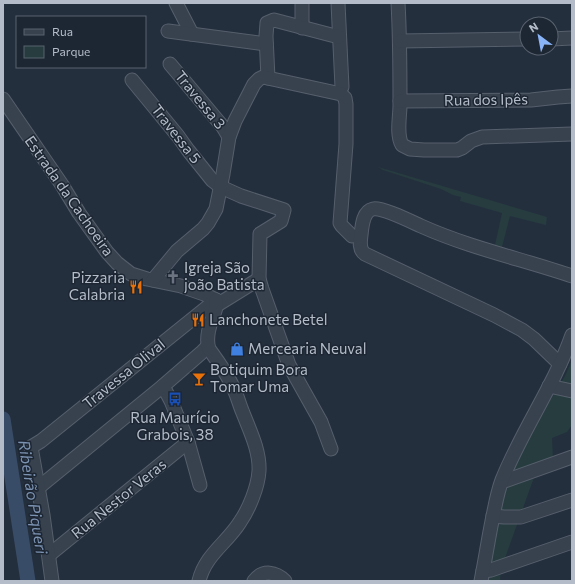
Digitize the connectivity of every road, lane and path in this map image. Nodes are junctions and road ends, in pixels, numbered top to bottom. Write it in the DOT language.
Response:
graph roads {
  1 [pos="176,3"];
  2 [pos="302,3"];
  3 [pos="338,3"];
  4 [pos="398,3"];
  5 [pos="302,28"];
  6 [pos="168,31"];
  7 [pos="192,34"];
  8 [pos="339,38"];
  9 [pos="559,38"];
  10 [pos="572,38"];
  11 [pos="519,39"];
  12 [pos="400,41"];
  13 [pos="266,44"];
  14 [pos="170,64"];
  15 [pos="268,78"];
  16 [pos="132,80"];
  17 [pos="342,87"];
  18 [pos="572,96"];
  19 [pos="3,99"];
  20 [pos="400,101"];
  21 [pos="572,134"];
  22 [pos="229,137"];
  23 [pos="221,187"];
  24 [pos="352,236"];
  25 [pos="572,276"];
  26 [pos="259,279"];
  27 [pos="153,280"];
  28 [pos="217,303"];
  29 [pos="572,335"];
  30 [pos="208,346"];
  31 [pos="560,364"];
  32 [pos="163,386"];
  33 [pos="549,386"];
  34 [pos="572,391"];
  35 [pos="188,442"];
  36 [pos="331,450"];
  37 [pos="572,457"];
  38 [pos="502,482"];
  39 [pos="200,486"];
  40 [pos="38,488"];
  41 [pos="572,500"];
  42 [pos="493,516"];
  43 [pos="572,542"];
  44 [pos="49,555"];
  45 [pos="482,576"];
  46 [pos="52,581"];
  47 [pos="199,581"];
  48 [pos="254,581"];
  49 [pos="285,581"];
  1 -- 7 [label="street"];
  2 -- 5 [label="street"];
  3 -- 8 [label="street"];
  4 -- 12 [label="street"];
  5 -- 8 [label="street"];
  5 -- 13 [label="street"];
  6 -- 7 [label="street"];
  7 -- 13 [label="street"];
  8 -- 17 [label="street"];
  9 -- 10 [label="street"];
  11 -- 12 [label="street"];
  12 -- 20 [label="street"];
  13 -- 15 [label="street"];
  14 -- 22 [label="street, Travessa 3"];
  15 -- 22 [label="street"];
  15 -- 24 [label="street"];
  16 -- 23 [label="street, Travessa 5"];
  18 -- 20 [label="street, Rua dos Ipês"];
  19 -- 27 [label="street, Estrada da Cachoeira"];
  20 -- 21 [label="street"];
  22 -- 23 [label="street"];
  23 -- 26 [label="street, Travessa 5"];
  23 -- 27 [label="street"];
  25 -- 31 [label="street"];
  26 -- 28 [label="street, Travessa Olival"];
  26 -- 36 [label="street"];
  27 -- 28 [label="street, Estrada da Cachoeira"];
  28 -- 30 [label="street"];
  28 -- 40 [label="street, Travessa Olival"];
  29 -- 31 [label="street"];
  30 -- 32 [label="street"];
  30 -- 47 [label="street"];
  31 -- 33 [label="street"];
  32 -- 35 [label="street"];
  32 -- 40 [label="street"];
  33 -- 34 [label="street"];
  33 -- 38 [label="street"];
  35 -- 39 [label="street"];
  35 -- 44 [label="street, Rua Nestor Veras"];
  37 -- 38 [label="street"];
  38 -- 42 [label="street"];
  40 -- 44 [label="street"];
  41 -- 42 [label="street"];
  42 -- 45 [label="street"];
  43 -- 45 [label="street"];
  44 -- 46 [label="street"];
  48 -- 49 [label="street"];
}
